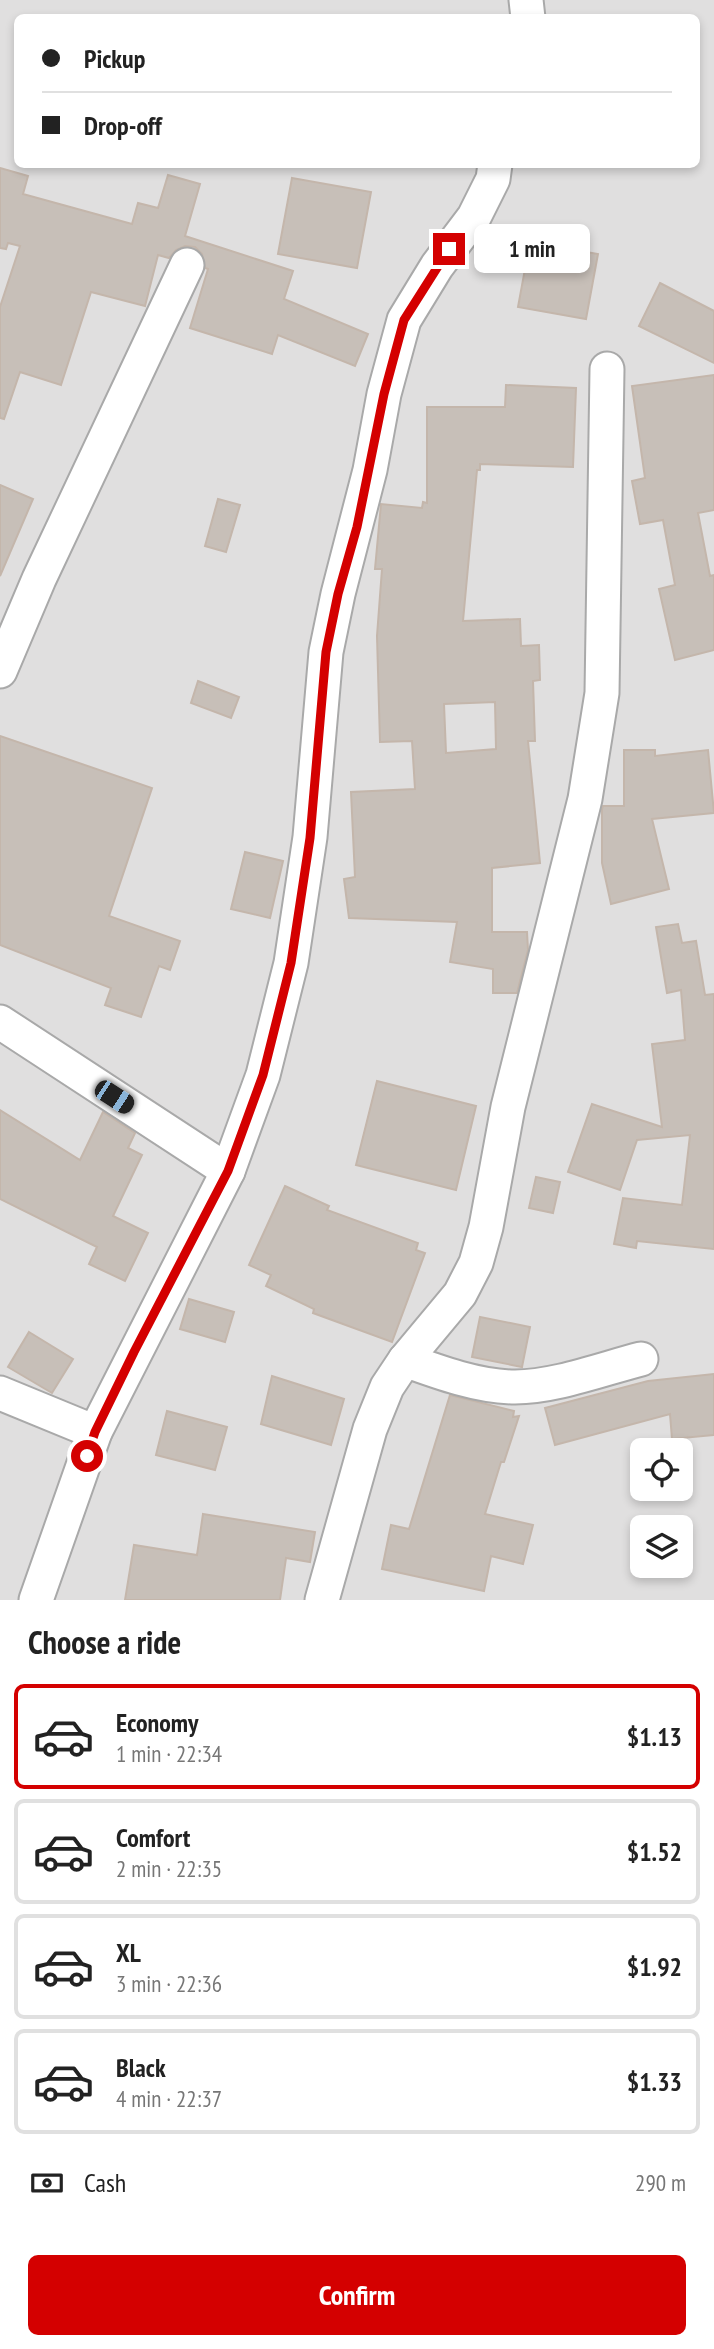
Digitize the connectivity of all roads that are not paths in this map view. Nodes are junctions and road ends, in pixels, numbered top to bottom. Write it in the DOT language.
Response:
graph roads {
  1 [pos="494,168"];
  2 [pos="187,265"];
  3 [pos="607,369"];
  4 [pos="0,671"];
  5 [pos="0,1022"];
  6 [pos="228,1171"];
  7 [pos="641,1359"];
  8 [pos="405,1360"];
  9 [pos="0,1393"];
  10 [pos="95,1432"];
  11 [pos="36,1600"];
  12 [pos="322,1600"];
  1 -- 6 [label="street"];
  2 -- 4 [label="street"];
  3 -- 8 [label="street"];
  5 -- 6 [label="street"];
  6 -- 10 [label="street"];
  7 -- 8 [label="street"];
  8 -- 12 [label="street"];
  9 -- 10 [label="street"];
  10 -- 11 [label="street"];
}
